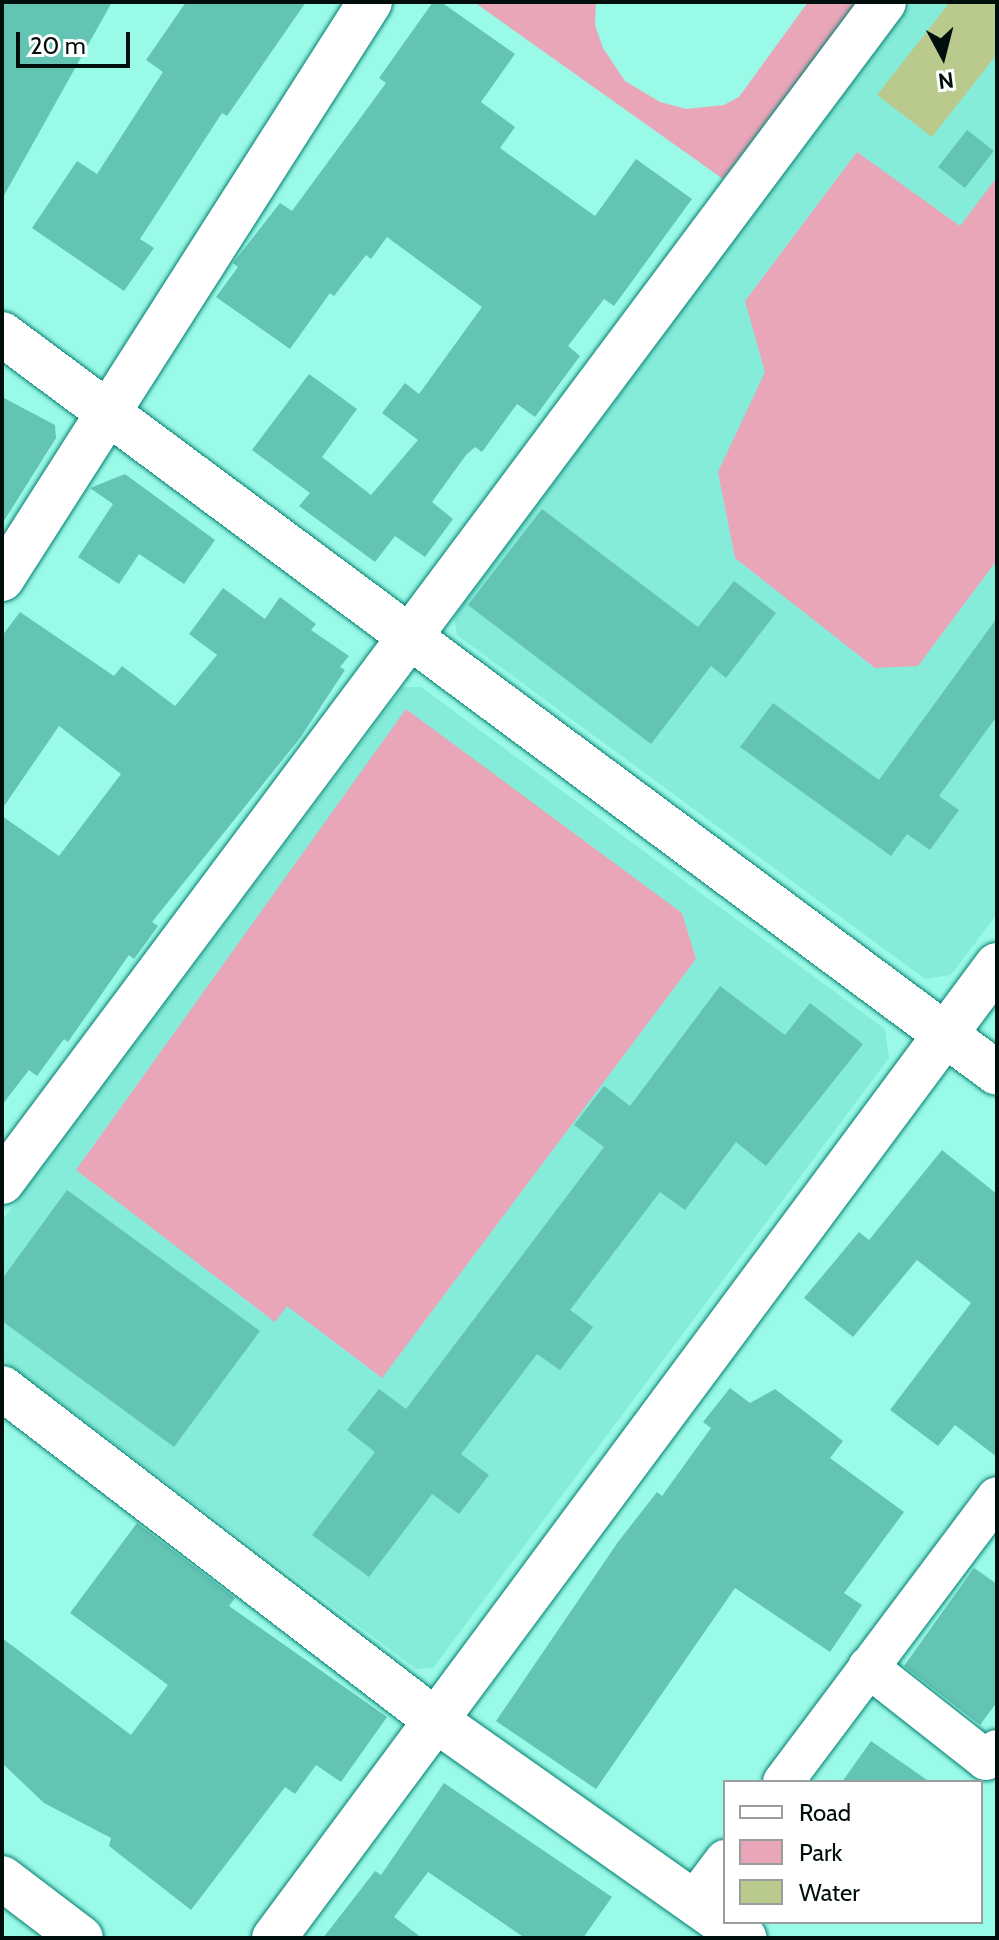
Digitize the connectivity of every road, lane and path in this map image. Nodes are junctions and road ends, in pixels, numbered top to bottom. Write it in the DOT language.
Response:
graph roads {
  1 [pos="370,2"];
  2 [pos="884,2"];
  3 [pos="2,334"];
  4 [pos="108,414"];
  5 [pos="2,579"];
  6 [pos="410,638"];
  7 [pos="997,965"];
  8 [pos="945,1033"];
  9 [pos="997,1073"];
  10 [pos="2,1182"];
  11 [pos="2,1388"];
  12 [pos="997,1497"];
  13 [pos="868,1667"];
  14 [pos="434,1719"];
  15 [pos="997,1750"];
  16 [pos="784,1780"];
  17 [pos="723,1863"];
  18 [pos="2,1878"];
  19 [pos="695,1900"];
  20 [pos="723,1922"];
  21 [pos="726,1924"];
  22 [pos="81,1938"];
  23 [pos="274,1938"];
  24 [pos="744,1938"];
  1 -- 4 [label="street"];
  2 -- 6 [label="street"];
  3 -- 4 [label="street"];
  4 -- 5 [label="street"];
  4 -- 6 [label="street"];
  6 -- 8 [label="street"];
  6 -- 10 [label="street"];
  7 -- 8 [label="street"];
  8 -- 9 [label="street"];
  8 -- 14 [label="street"];
  11 -- 14 [label="street"];
  12 -- 13 [label="street"];
  13 -- 15 [label="street"];
  13 -- 16 [label="street"];
  14 -- 19 [label="street"];
  14 -- 23 [label="street"];
  17 -- 19 [label="street"];
  18 -- 22 [label="street"];
  19 -- 20 [label="street"];
  21 -- 24 [label="street"];
}
